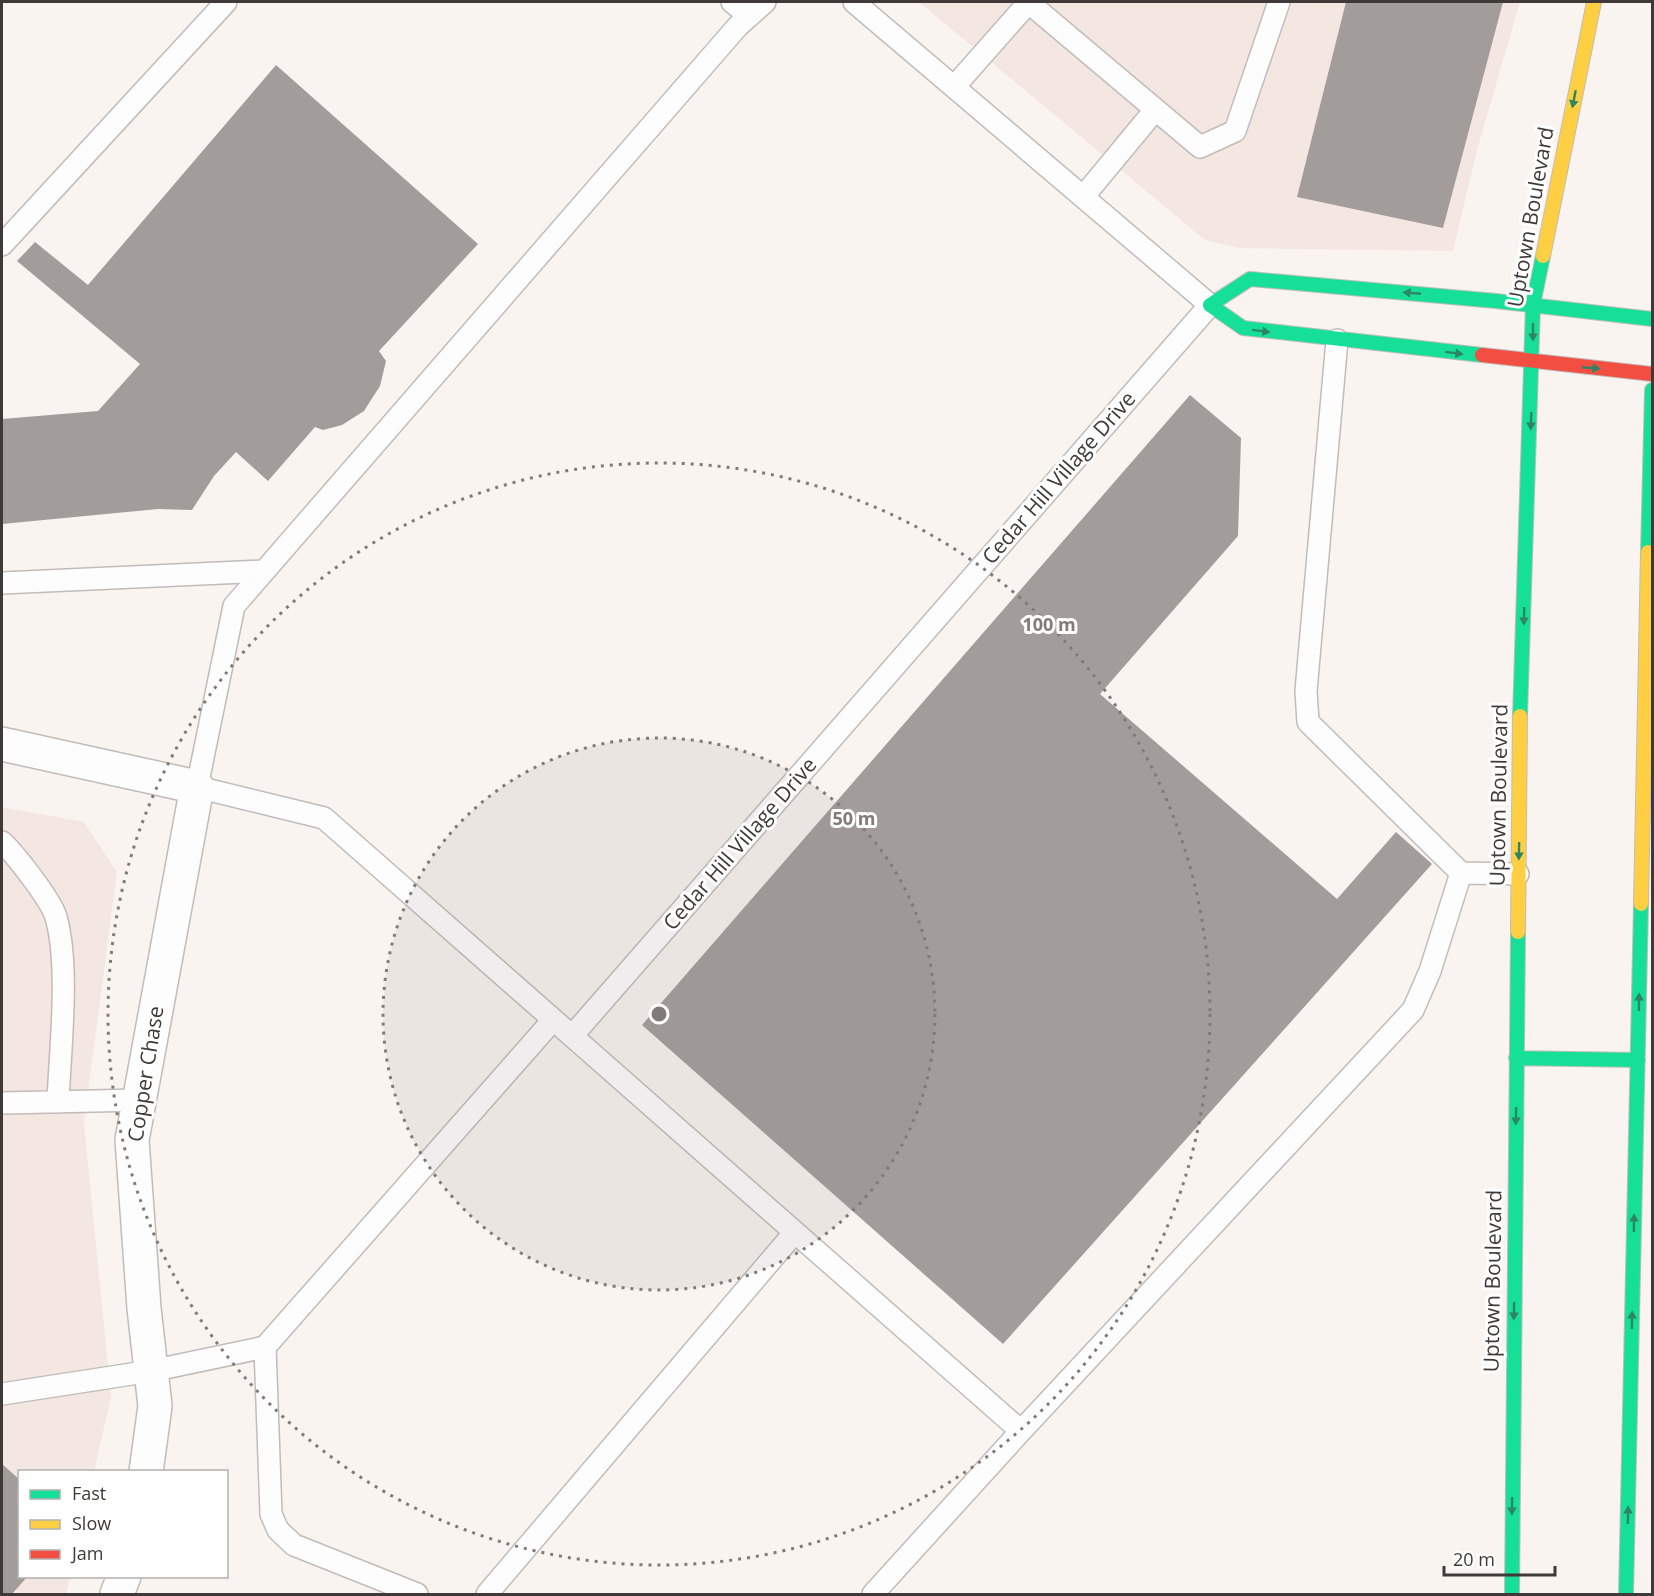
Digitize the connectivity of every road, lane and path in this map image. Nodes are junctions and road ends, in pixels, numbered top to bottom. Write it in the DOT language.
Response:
graph roads {
  1 [pos="226,2"];
  2 [pos="732,2"];
  3 [pos="765,2"];
  4 [pos="854,2"];
  5 [pos="1029,2"];
  6 [pos="1279,2"];
  7 [pos="1594,2"];
  8 [pos="749,16"];
  9 [pos="954,87"];
  10 [pos="1155,110"];
  11 [pos="1083,197"];
  12 [pos="2,245"];
  13 [pos="1533,304"];
  14 [pos="1210,305"];
  15 [pos="1653,319"];
  16 [pos="1337,340"];
  17 [pos="1533,363"];
  18 [pos="1653,374"];
  19 [pos="1653,390"];
  20 [pos="264,571"];
  21 [pos="2,583"];
  22 [pos="2,744"];
  23 [pos="197,787"];
  24 [pos="2,842"];
  25 [pos="1461,873"];
  26 [pos="1518,874"];
  27 [pos="553,1020"];
  28 [pos="572,1036"];
  29 [pos="1516,1058"];
  30 [pos="1648,1060"];
  31 [pos="140,1100"];
  32 [pos="58,1102"];
  33 [pos="2,1103"];
  34 [pos="795,1232"];
  35 [pos="265,1347"];
  36 [pos="151,1371"];
  37 [pos="2,1394"];
  38 [pos="1021,1431"];
  39 [pos="146,1470"];
  40 [pos="123,1578"];
  41 [pos="117,1594"];
  42 [pos="417,1594"];
  43 [pos="487,1594"];
  44 [pos="873,1594"];
  45 [pos="1512,1594"];
  46 [pos="1626,1594"];
  1 -- 12 [label="lane"];
  2 -- 8 [label="lane"];
  3 -- 8 [label="lane"];
  4 -- 9 [label="lane"];
  5 -- 9 [label="lane"];
  5 -- 10 [label="lane"];
  6 -- 10 [label="lane"];
  7 -- 13 [label="street, Uptown Boulevard, one-way"];
  8 -- 20 [label="lane"];
  9 -- 11 [label="lane"];
  10 -- 11 [label="lane"];
  11 -- 14 [label="lane"];
  13 -- 14 [label="street, Cedar Hill Village Drive, one-way"];
  13 -- 15 [label="street, Cedar Hill Village Drive"];
  13 -- 17 [label="street, Uptown Boulevard, one-way"];
  14 -- 16 [label="street, one-way"];
  14 -- 28 [label="lane, Cedar Hill Village Drive"];
  16 -- 17 [label="street, one-way"];
  16 -- 25 [label="lane"];
  17 -- 18 [label="street, one-way"];
  17 -- 26 [label="street, Uptown Boulevard, one-way"];
  30 -- 19 [label="street, one-way"];
  20 -- 21 [label="lane"];
  20 -- 23 [label="lane"];
  22 -- 23 [label="street"];
  23 -- 27 [label="lane"];
  23 -- 31 [label="street, Copper Chase"];
  24 -- 32 [label="lane"];
  25 -- 26 [label="lane"];
  25 -- 38 [label="lane"];
  26 -- 29 [label="street, Uptown Boulevard"];
  27 -- 28 [label="lane"];
  27 -- 35 [label="lane"];
  28 -- 34 [label="lane"];
  29 -- 30 [label="street"];
  29 -- 45 [label="street, Uptown Boulevard, one-way"];
  46 -- 30 [label="street, one-way"];
  31 -- 32 [label="lane"];
  31 -- 36 [label="street, Copper Chase"];
  32 -- 33 [label="lane"];
  34 -- 38 [label="lane"];
  34 -- 43 [label="lane"];
  35 -- 36 [label="lane"];
  35 -- 42 [label="lane"];
  36 -- 37 [label="lane"];
  36 -- 39 [label="street, Copper Chase"];
  38 -- 44 [label="lane"];
  40 -- 41 [label="street"];
}
